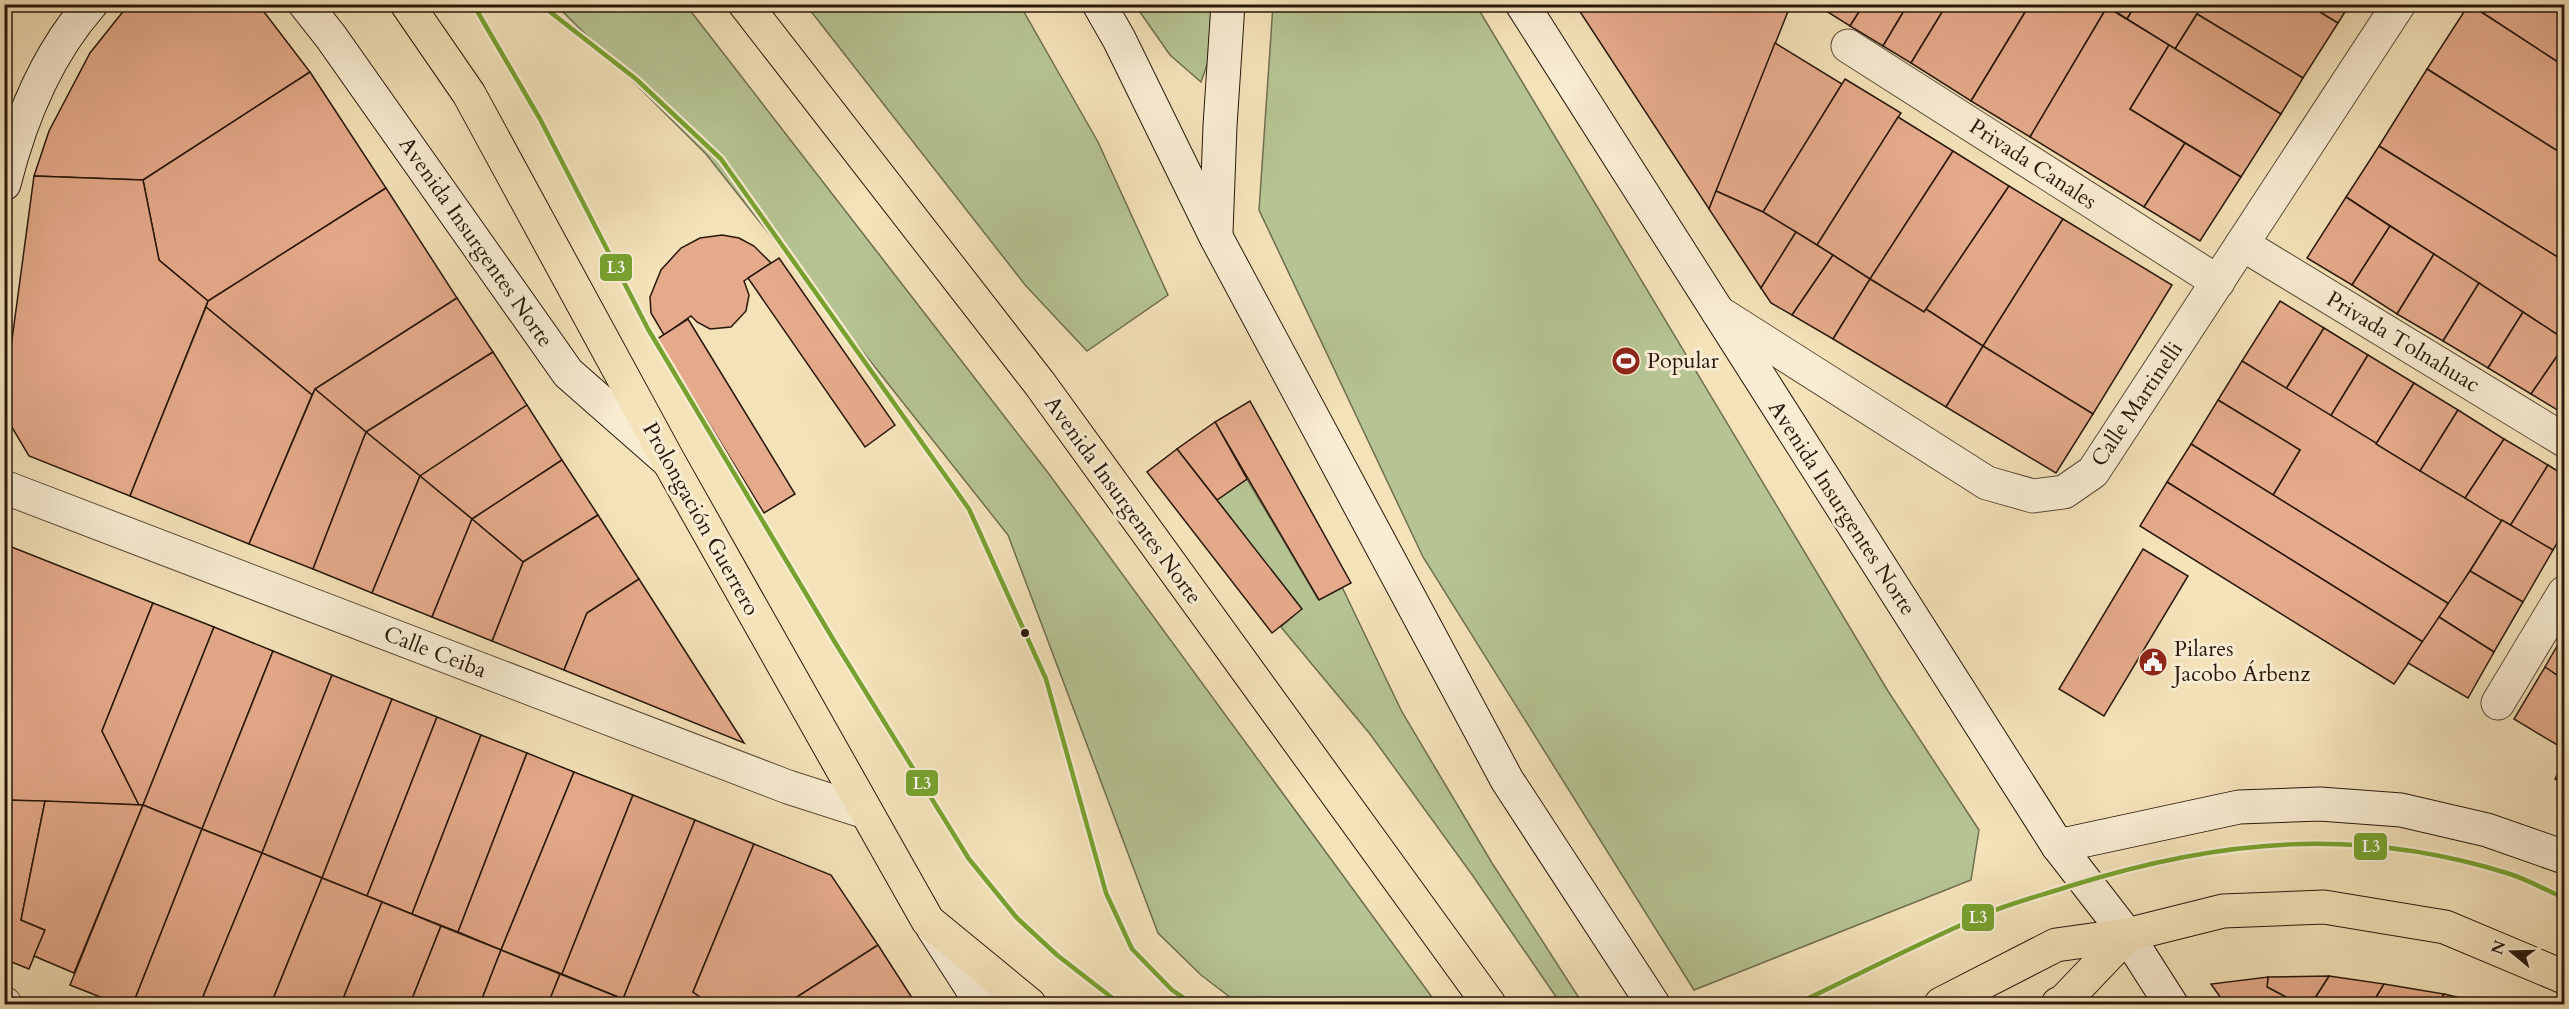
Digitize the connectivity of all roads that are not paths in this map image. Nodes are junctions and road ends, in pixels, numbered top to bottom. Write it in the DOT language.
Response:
graph roads {
  1 [pos="92,4"];
  2 [pos="305,4"];
  3 [pos="407,4"];
  4 [pos="745,4"];
  5 [pos="1099,4"];
  6 [pos="1228,4"];
  7 [pos="2400,4"];
  8 [pos="1525,6"];
  9 [pos="1848,46"];
  10 [pos="4,184"];
  11 [pos="1216,237"];
  12 [pos="2242,244"];
  13 [pos="2218,282"];
  14 [pos="1718,312"];
  15 [pos="2565,440"];
  16 [pos="668,460"];
  17 [pos="4,487"];
  18 [pos="2565,593"];
  19 [pos="2498,703"];
  20 [pos="866,812"];
  21 [pos="2058,846"];
  22 [pos="2565,857"];
  23 [pos="928,921"];
  24 [pos="2127,935"];
  25 [pos="2565,977"];
  26 [pos="982,1005"];
  27 [pos="1029,1005"];
  28 [pos="1489,1005"];
  29 [pos="1653,1005"];
  30 [pos="1941,1005"];
  31 [pos="2058,1005"];
  32 [pos="2171,1005"];
  1 -- 10 [label="main road"];
  2 -- 16 [label="main road, Avenida Insurgentes Norte"];
  3 -- 16 [label="main road, Prolongación Guerrero"];
  4 -- 28 [label="main road, Avenida Insurgentes Norte"];
  5 -- 11 [label="main road"];
  6 -- 11 [label="main road"];
  7 -- 12 [label="main road, Calle Martinelli"];
  8 -- 14 [label="main road, Avenida Insurgentes Norte"];
  9 -- 13 [label="main road, Privada Canales"];
  11 -- 29 [label="main road"];
  12 -- 13 [label="main road, Calle Martinelli"];
  12 -- 15 [label="main road, Privada Tolnahuac"];
  13 -- 14 [label="main road, Calle Martinelli"];
  14 -- 21 [label="main road, Avenida Insurgentes Norte"];
  16 -- 20 [label="main road, Prolongación Guerrero"];
  17 -- 20 [label="main road, Calle Ceiba"];
  18 -- 19 [label="main road"];
  20 -- 23 [label="main road, Prolongación Guerrero"];
  21 -- 22 [label="main road"];
  21 -- 24 [label="main road, Avenida Insurgentes Norte"];
  23 -- 26 [label="main road"];
  23 -- 27 [label="main road, Prolongación Guerrero"];
  24 -- 25 [label="main road"];
  24 -- 30 [label="main road"];
  24 -- 31 [label="main road"];
  24 -- 32 [label="main road, Avenida Insurgentes Norte"];
}
